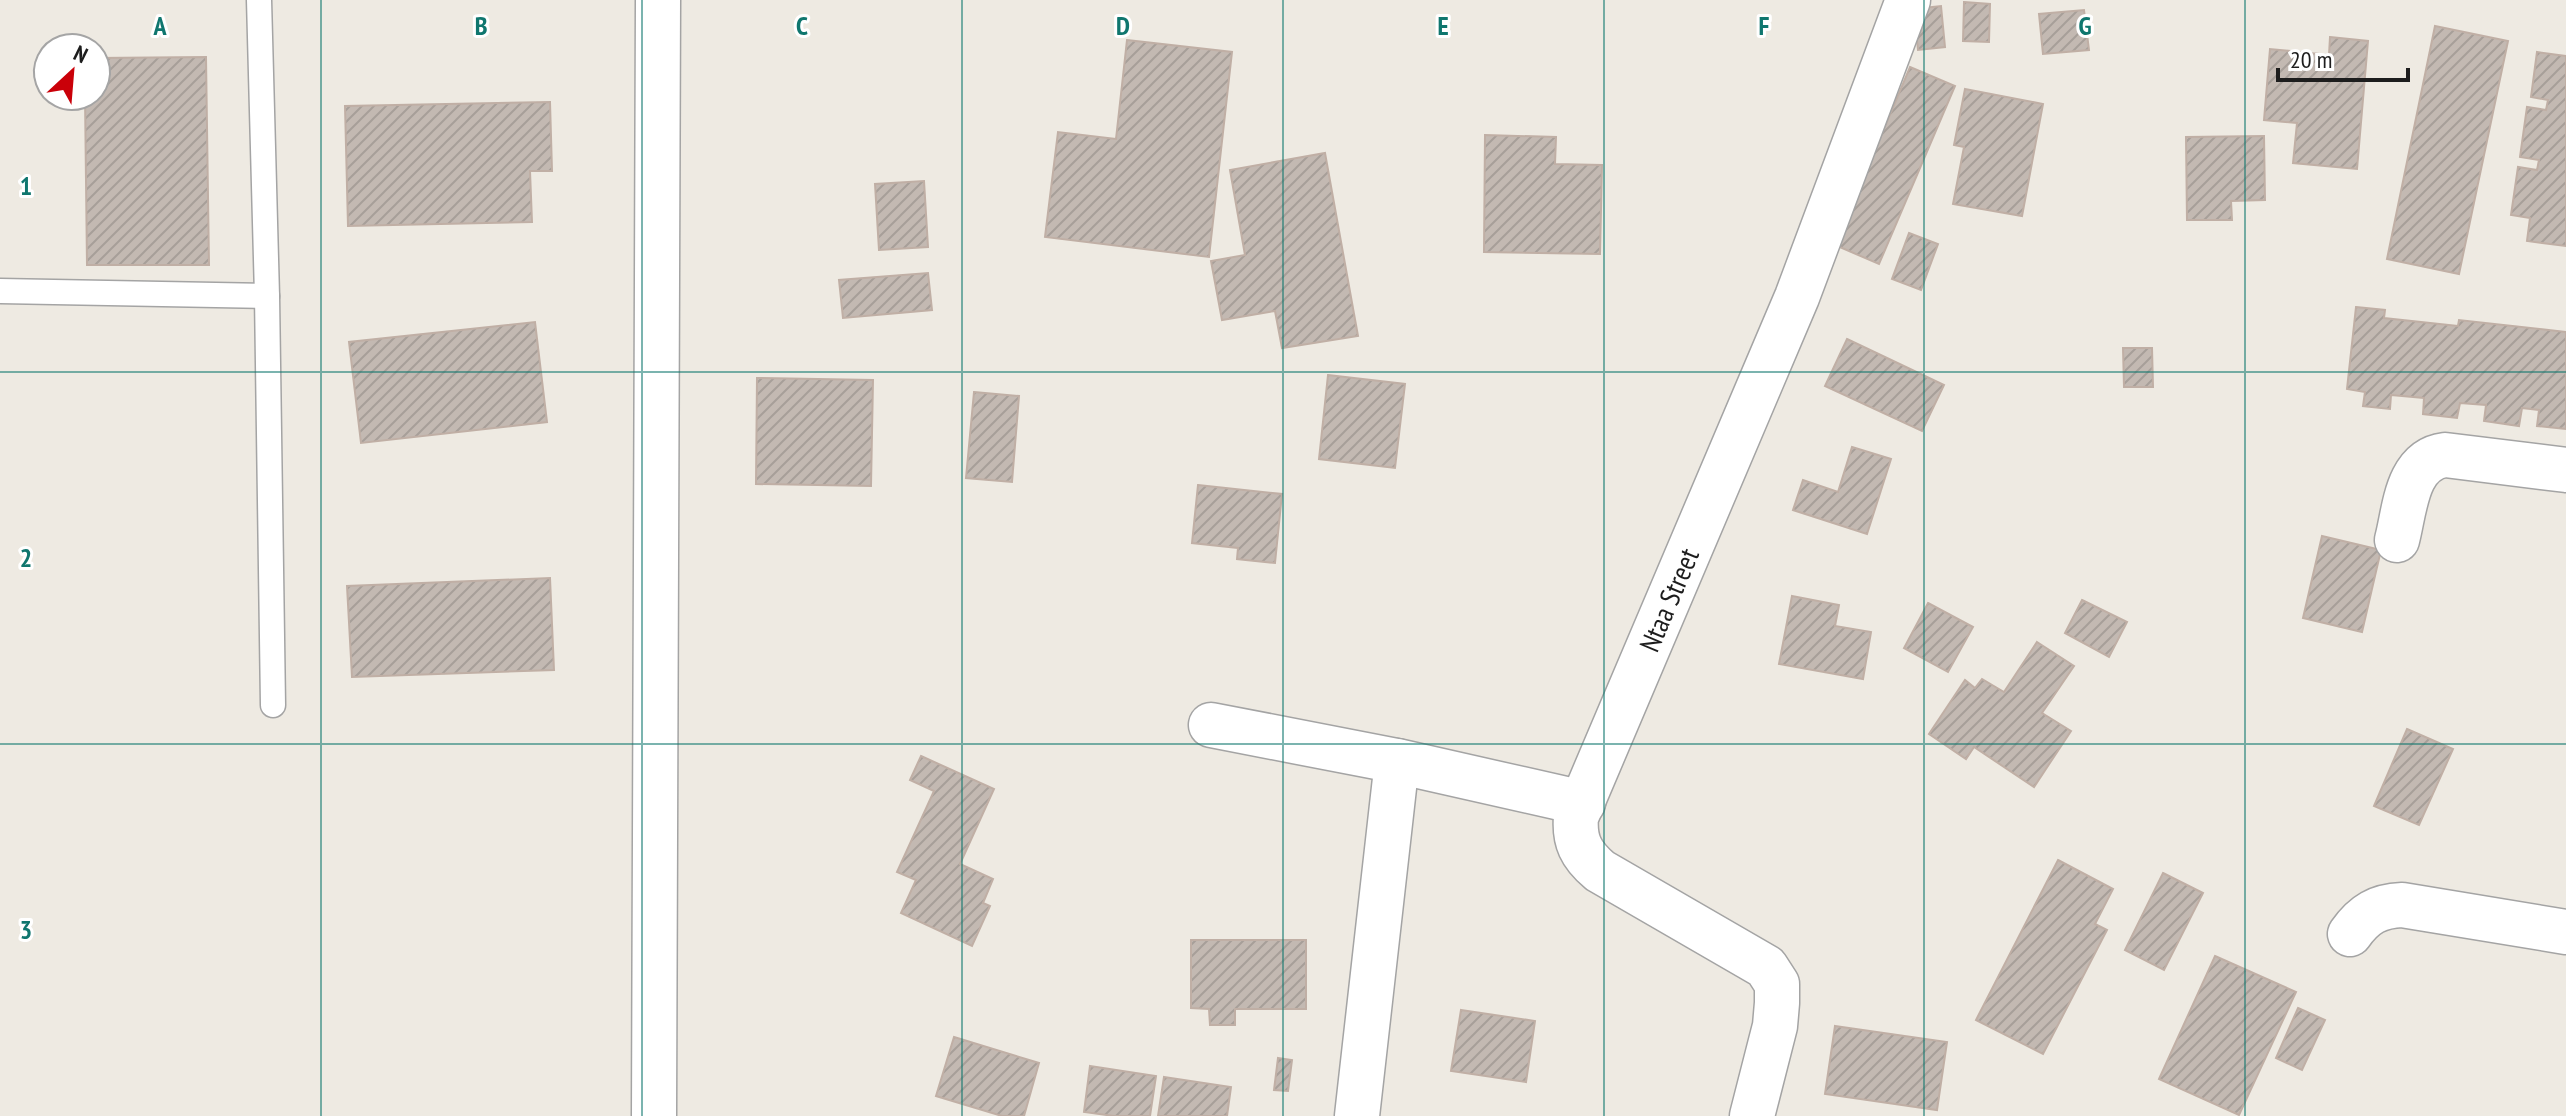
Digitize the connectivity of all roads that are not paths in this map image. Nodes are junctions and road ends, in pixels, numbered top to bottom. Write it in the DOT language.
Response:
graph roads {
  1 [pos="259,0"];
  2 [pos="658,0"];
  3 [pos="1908,0"];
  4 [pos="0,291"];
  5 [pos="267,296"];
  6 [pos="2566,470"];
  7 [pos="2397,540"];
  8 [pos="273,705"];
  9 [pos="1211,725"];
  10 [pos="1397,761"];
  11 [pos="1583,803"];
  12 [pos="2566,932"];
  13 [pos="2350,934"];
  14 [pos="654,1116"];
  15 [pos="1357,1116"];
  16 [pos="1752,1116"];
  1 -- 5 [label="lane"];
  2 -- 14 [label="street"];
  3 -- 11 [label="street, Ntaa Street"];
  4 -- 5 [label="lane"];
  5 -- 8 [label="lane"];
  6 -- 7 [label="street"];
  9 -- 10 [label="street"];
  10 -- 11 [label="street"];
  10 -- 15 [label="street"];
  11 -- 16 [label="street, Ntaa Street"];
  12 -- 13 [label="street"];
}
